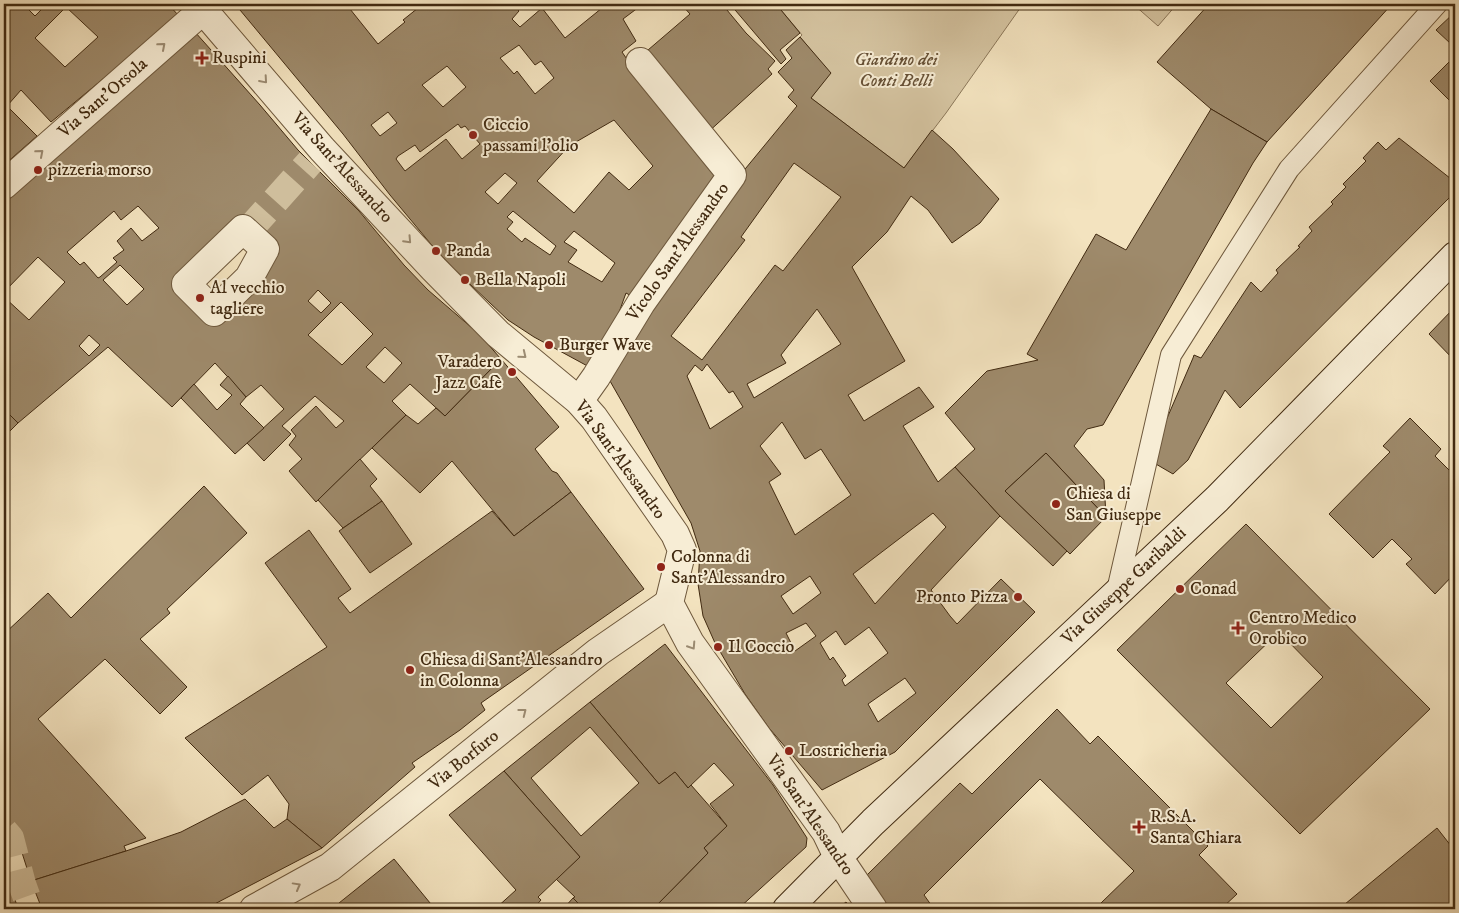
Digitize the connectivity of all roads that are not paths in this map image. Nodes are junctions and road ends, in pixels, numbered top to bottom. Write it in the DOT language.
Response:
graph roads {
  1 [pos="1437,4"];
  2 [pos="200,7"];
  3 [pos="640,62"];
  4 [pos="4,185"];
  5 [pos="1455,256"];
  6 [pos="579,401"];
  7 [pos="1116,595"];
  8 [pos="669,603"];
  9 [pos="838,857"];
  10 [pos="254,909"];
  11 [pos="787,909"];
  12 [pos="873,909"];
  1 -- 7 [label="lane"];
  4 -- 2 [label="street, Via Sant'Orsola, one-way"];
  2 -- 6 [label="street, Via Sant'Alessandro, one-way"];
  3 -- 6 [label="street, Vicolo Sant'Alessandro"];
  5 -- 7 [label="street, Via Giuseppe Garibaldi"];
  6 -- 8 [label="street, Via Sant'Alessandro"];
  7 -- 9 [label="street, Via Giuseppe Garibaldi"];
  8 -- 9 [label="street, Via Sant'Alessandro, one-way"];
  10 -- 8 [label="street, Via Borfuro, one-way"];
  9 -- 11 [label="street, Via Giuseppe Garibaldi"];
  9 -- 12 [label="street, Via Sant'Alessandro"];
}
